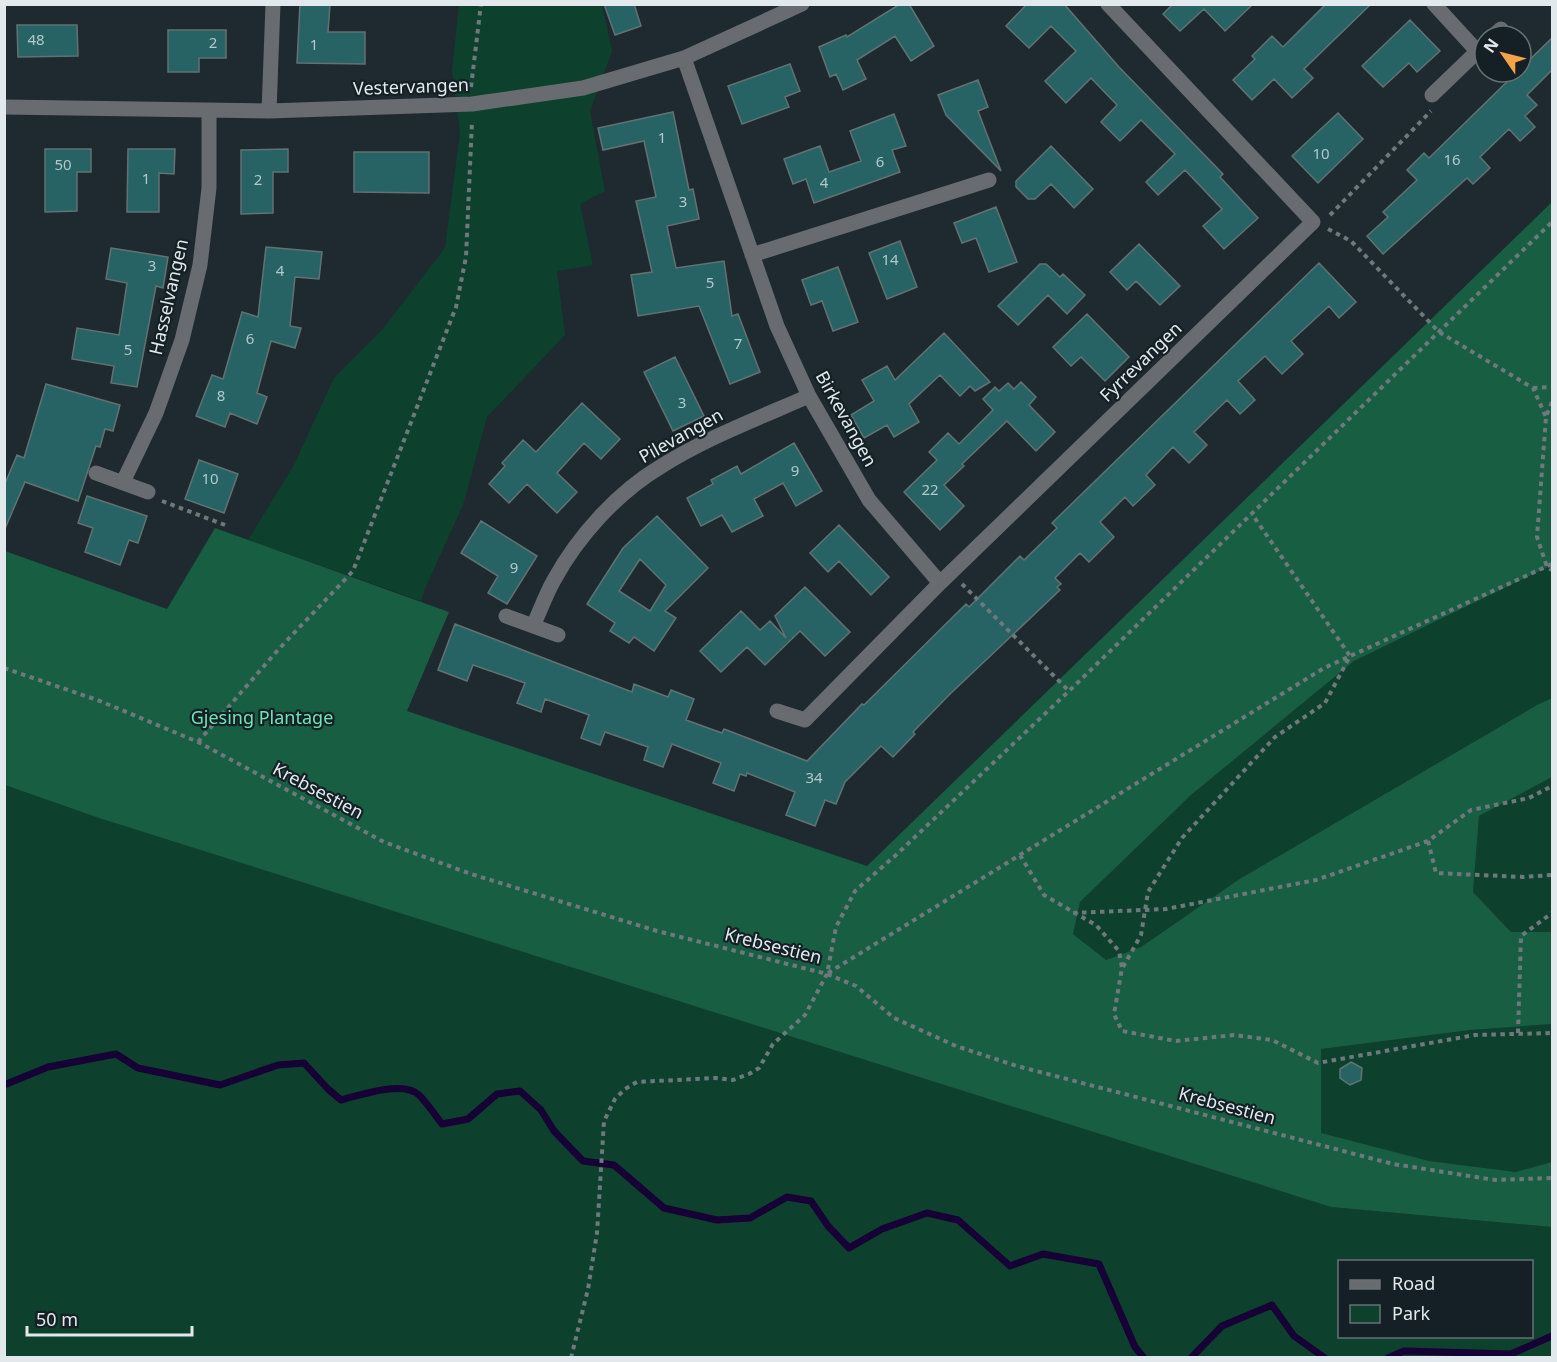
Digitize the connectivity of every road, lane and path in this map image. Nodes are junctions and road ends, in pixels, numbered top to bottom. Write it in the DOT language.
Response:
graph roads {
  1 [pos="273,4"];
  2 [pos="481,4"];
  3 [pos="1108,4"];
  4 [pos="1434,4"];
  5 [pos="802,5"];
  6 [pos="1473,41"];
  7 [pos="1473,56"];
  8 [pos="684,58"];
  9 [pos="1432,96"];
  10 [pos="472,104"];
  11 [pos="4,107"];
  12 [pos="209,111"];
  13 [pos="269,111"];
  14 [pos="989,180"];
  15 [pos="1313,222"];
  16 [pos="1552,222"];
  17 [pos="752,255"];
  18 [pos="1439,332"];
  19 [pos="1552,387"];
  20 [pos="1533,388"];
  21 [pos="809,396"];
  22 [pos="1552,402"];
  23 [pos="1546,417"];
  24 [pos="96,472"];
  25 [pos="123,482"];
  26 [pos="148,492"];
  27 [pos="1252,514"];
  28 [pos="225,525"];
  29 [pos="1552,564"];
  30 [pos="1547,567"];
  31 [pos="1552,570"];
  32 [pos="940,583"];
  33 [pos="506,615"];
  34 [pos="533,626"];
  35 [pos="558,635"];
  36 [pos="1350,656"];
  37 [pos="4,668"];
  38 [pos="1069,691"];
  39 [pos="777,711"];
  40 [pos="198,742"];
  41 [pos="1552,786"];
  42 [pos="1428,841"];
  43 [pos="1020,855"];
  44 [pos="1552,875"];
  45 [pos="1144,910"];
  46 [pos="1073,913"];
  47 [pos="1552,913"];
  48 [pos="1122,968"];
  49 [pos="827,974"];
  50 [pos="1552,1033"];
  51 [pos="1518,1034"];
  52 [pos="1552,1178"];
  53 [pos="571,1358"];
  1 -- 13 [label="street"];
  2 -- 10 [label="path"];
  3 -- 15 [label="street"];
  4 -- 6 [label="street"];
  5 -- 8 [label="street, Vestervangen"];
  7 -- 9 [label="street"];
  8 -- 10 [label="street, Vestervangen"];
  8 -- 17 [label="street, Birkevangen"];
  9 -- 15 [label="path"];
  10 -- 13 [label="street, Vestervangen"];
  10 -- 40 [label="path"];
  11 -- 12 [label="street, Vestervangen"];
  12 -- 13 [label="street, Vestervangen"];
  12 -- 25 [label="street, Hasselvangen"];
  14 -- 17 [label="street"];
  15 -- 18 [label="path"];
  15 -- 32 [label="street, Fyrrevangen"];
  16 -- 18 [label="path"];
  17 -- 21 [label="street, Birkevangen"];
  18 -- 20 [label="path"];
  18 -- 27 [label="path"];
  19 -- 20 [label="path"];
  20 -- 23 [label="path"];
  21 -- 32 [label="street, Birkevangen"];
  21 -- 34 [label="street, Pilevangen"];
  22 -- 23 [label="path"];
  23 -- 30 [label="path"];
  24 -- 25 [label="street"];
  25 -- 26 [label="street"];
  26 -- 28 [label="path"];
  27 -- 36 [label="path"];
  27 -- 38 [label="path"];
  29 -- 30 [label="path"];
  30 -- 31 [label="path"];
  30 -- 36 [label="path"];
  32 -- 38 [label="path"];
  32 -- 39 [label="street, Fyrrevangen"];
  33 -- 34 [label="street"];
  34 -- 35 [label="street"];
  36 -- 43 [label="path"];
  36 -- 45 [label="path"];
  37 -- 40 [label="path, Krebsestien"];
  38 -- 49 [label="path"];
  40 -- 49 [label="path, Krebsestien"];
  41 -- 42 [label="path"];
  42 -- 44 [label="path"];
  42 -- 45 [label="path"];
  43 -- 46 [label="path"];
  43 -- 49 [label="path"];
  45 -- 46 [label="path"];
  45 -- 48 [label="path"];
  46 -- 48 [label="path"];
  47 -- 51 [label="path"];
  48 -- 51 [label="path"];
  49 -- 52 [label="path, Krebsestien"];
  49 -- 53 [label="path"];
  50 -- 51 [label="path"];
}
